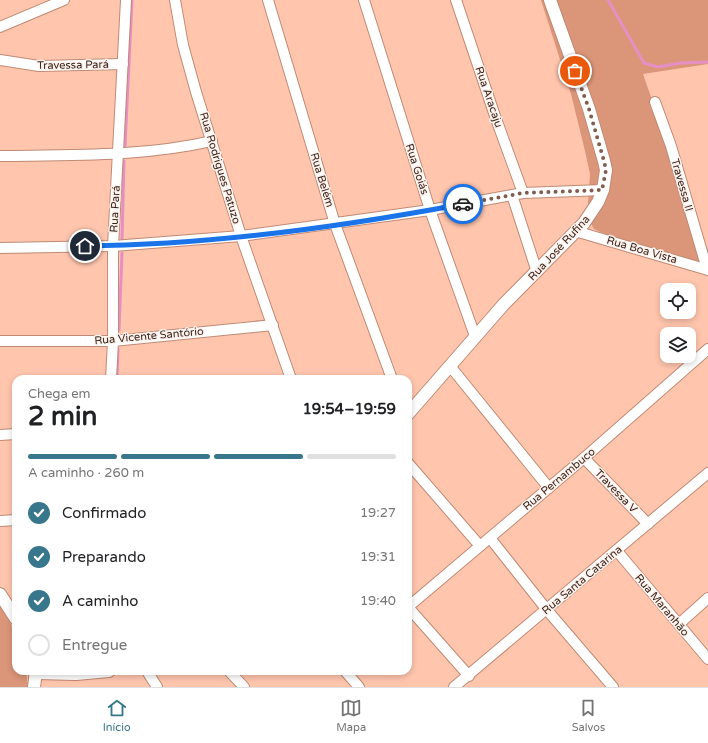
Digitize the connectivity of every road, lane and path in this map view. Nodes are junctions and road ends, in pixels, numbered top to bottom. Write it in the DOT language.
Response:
graph roads {
  1 [pos="64,0"];
  2 [pos="126,0"];
  3 [pos="175,0"];
  4 [pos="268,0"];
  5 [pos="364,0"];
  6 [pos="456,0"];
  7 [pos="550,0"];
  8 [pos="0,26"];
  9 [pos="0,60"];
  10 [pos="123,64"];
  11 [pos="655,102"];
  12 [pos="212,140"];
  13 [pos="118,155"];
  14 [pos="0,156"];
  15 [pos="602,190"];
  16 [pos="523,193"];
  17 [pos="512,195"];
  18 [pos="430,210"];
  19 [pos="335,224"];
  20 [pos="575,231"];
  21 [pos="241,236"];
  22 [pos="113,246"];
  23 [pos="0,248"];
  24 [pos="707,269"];
  25 [pos="537,272"];
  26 [pos="273,325"];
  27 [pos="475,336"];
  28 [pos="113,341"];
  29 [pos="0,342"];
  30 [pos="708,349"];
  31 [pos="450,366"];
  32 [pos="111,375"];
  33 [pos="290,375"];
  34 [pos="391,375"];
  35 [pos="412,409"];
  36 [pos="0,434"];
  37 [pos="12,434"];
  38 [pos="584,458"];
  39 [pos="412,468"];
  40 [pos="708,473"];
  41 [pos="549,488"];
  42 [pos="12,520"];
  43 [pos="0,521"];
  44 [pos="648,524"];
  45 [pos="490,538"];
  46 [pos="480,546"];
  47 [pos="617,551"];
  48 [pos="0,594"];
  49 [pos="708,598"];
  50 [pos="412,604"];
  51 [pos="547,610"];
  52 [pos="412,612"];
  53 [pos="12,613"];
  54 [pos="678,624"];
  55 [pos="708,659"];
  56 [pos="36,675"];
  57 [pos="150,675"];
  58 [pos="233,675"];
  59 [pos="348,675"];
  60 [pos="469,676"];
  61 [pos="609,685"];
  62 [pos="34,687"];
  63 [pos="158,687"];
  64 [pos="244,687"];
  65 [pos="359,687"];
  66 [pos="454,687"];
  1 -- 8 [label="street"];
  2 -- 10 [label="street, Rua Pará"];
  3 -- 12 [label="street, Rua Rodrigues Patuzo"];
  4 -- 19 [label="street, Rua Belém"];
  5 -- 18 [label="street, Rua Goiás"];
  6 -- 16 [label="street, Rua Aracaju"];
  7 -- 15 [label="street, Rua José Rufina"];
  9 -- 10 [label="street, Travessa Pará"];
  10 -- 13 [label="street, Rua Pará"];
  11 -- 24 [label="street, Travessa II"];
  12 -- 13 [label="street"];
  12 -- 21 [label="street, Rua Rodrigues Patuzo"];
  13 -- 14 [label="street"];
  13 -- 22 [label="street, Rua Pará"];
  15 -- 16 [label="street"];
  15 -- 20 [label="street, Rua José Rufina"];
  16 -- 17 [label="street"];
  17 -- 18 [label="street"];
  17 -- 25 [label="street"];
  18 -- 19 [label="street"];
  18 -- 27 [label="street, Rua Goiás"];
  19 -- 21 [label="street"];
  19 -- 34 [label="street, Rua Belém"];
  20 -- 24 [label="street, Rua Boa Vista"];
  20 -- 25 [label="street, Rua José Rufina"];
  21 -- 22 [label="street"];
  21 -- 26 [label="street, Rua Rodrigues Patuzo"];
  22 -- 23 [label="street"];
  22 -- 28 [label="street, Rua Pará"];
  25 -- 27 [label="street, Rua José Rufina"];
  26 -- 28 [label="street, Rua Vicente Santório"];
  26 -- 33 [label="street, Rua Rodrigues Patuzo"];
  27 -- 31 [label="street, Rua José Rufina"];
  28 -- 29 [label="street, Rua Vicente Santório"];
  28 -- 32 [label="street, Rua Pará"];
  30 -- 38 [label="street, Rua Pernambuco"];
  31 -- 35 [label="street, Rua José Rufina"];
  31 -- 41 [label="street"];
  36 -- 37 [label="street"];
  38 -- 41 [label="street, Rua Pernambuco"];
  38 -- 44 [label="street, Travessa V"];
  39 -- 46 [label="street"];
  40 -- 44 [label="street, Rua Santa Catarina"];
  41 -- 45 [label="street, Rua Pernambuco"];
  42 -- 43 [label="street"];
  44 -- 47 [label="street, Rua Santa Catarina"];
  45 -- 46 [label="street, Rua Pernambuco"];
  45 -- 51 [label="street"];
  46 -- 50 [label="street, Rua Pernambuco"];
  47 -- 51 [label="street, Rua Santa Catarina"];
  47 -- 54 [label="street, Rua Maranhão"];
  48 -- 53 [label="street"];
  49 -- 54 [label="street"];
  51 -- 60 [label="street, Rua Santa Catarina"];
  51 -- 61 [label="street"];
  52 -- 60 [label="street"];
  54 -- 55 [label="street, Rua Maranhão"];
  56 -- 62 [label="street"];
  57 -- 63 [label="street"];
  58 -- 64 [label="street"];
  59 -- 65 [label="street"];
  60 -- 66 [label="street, Rua Santa Catarina"];
}
